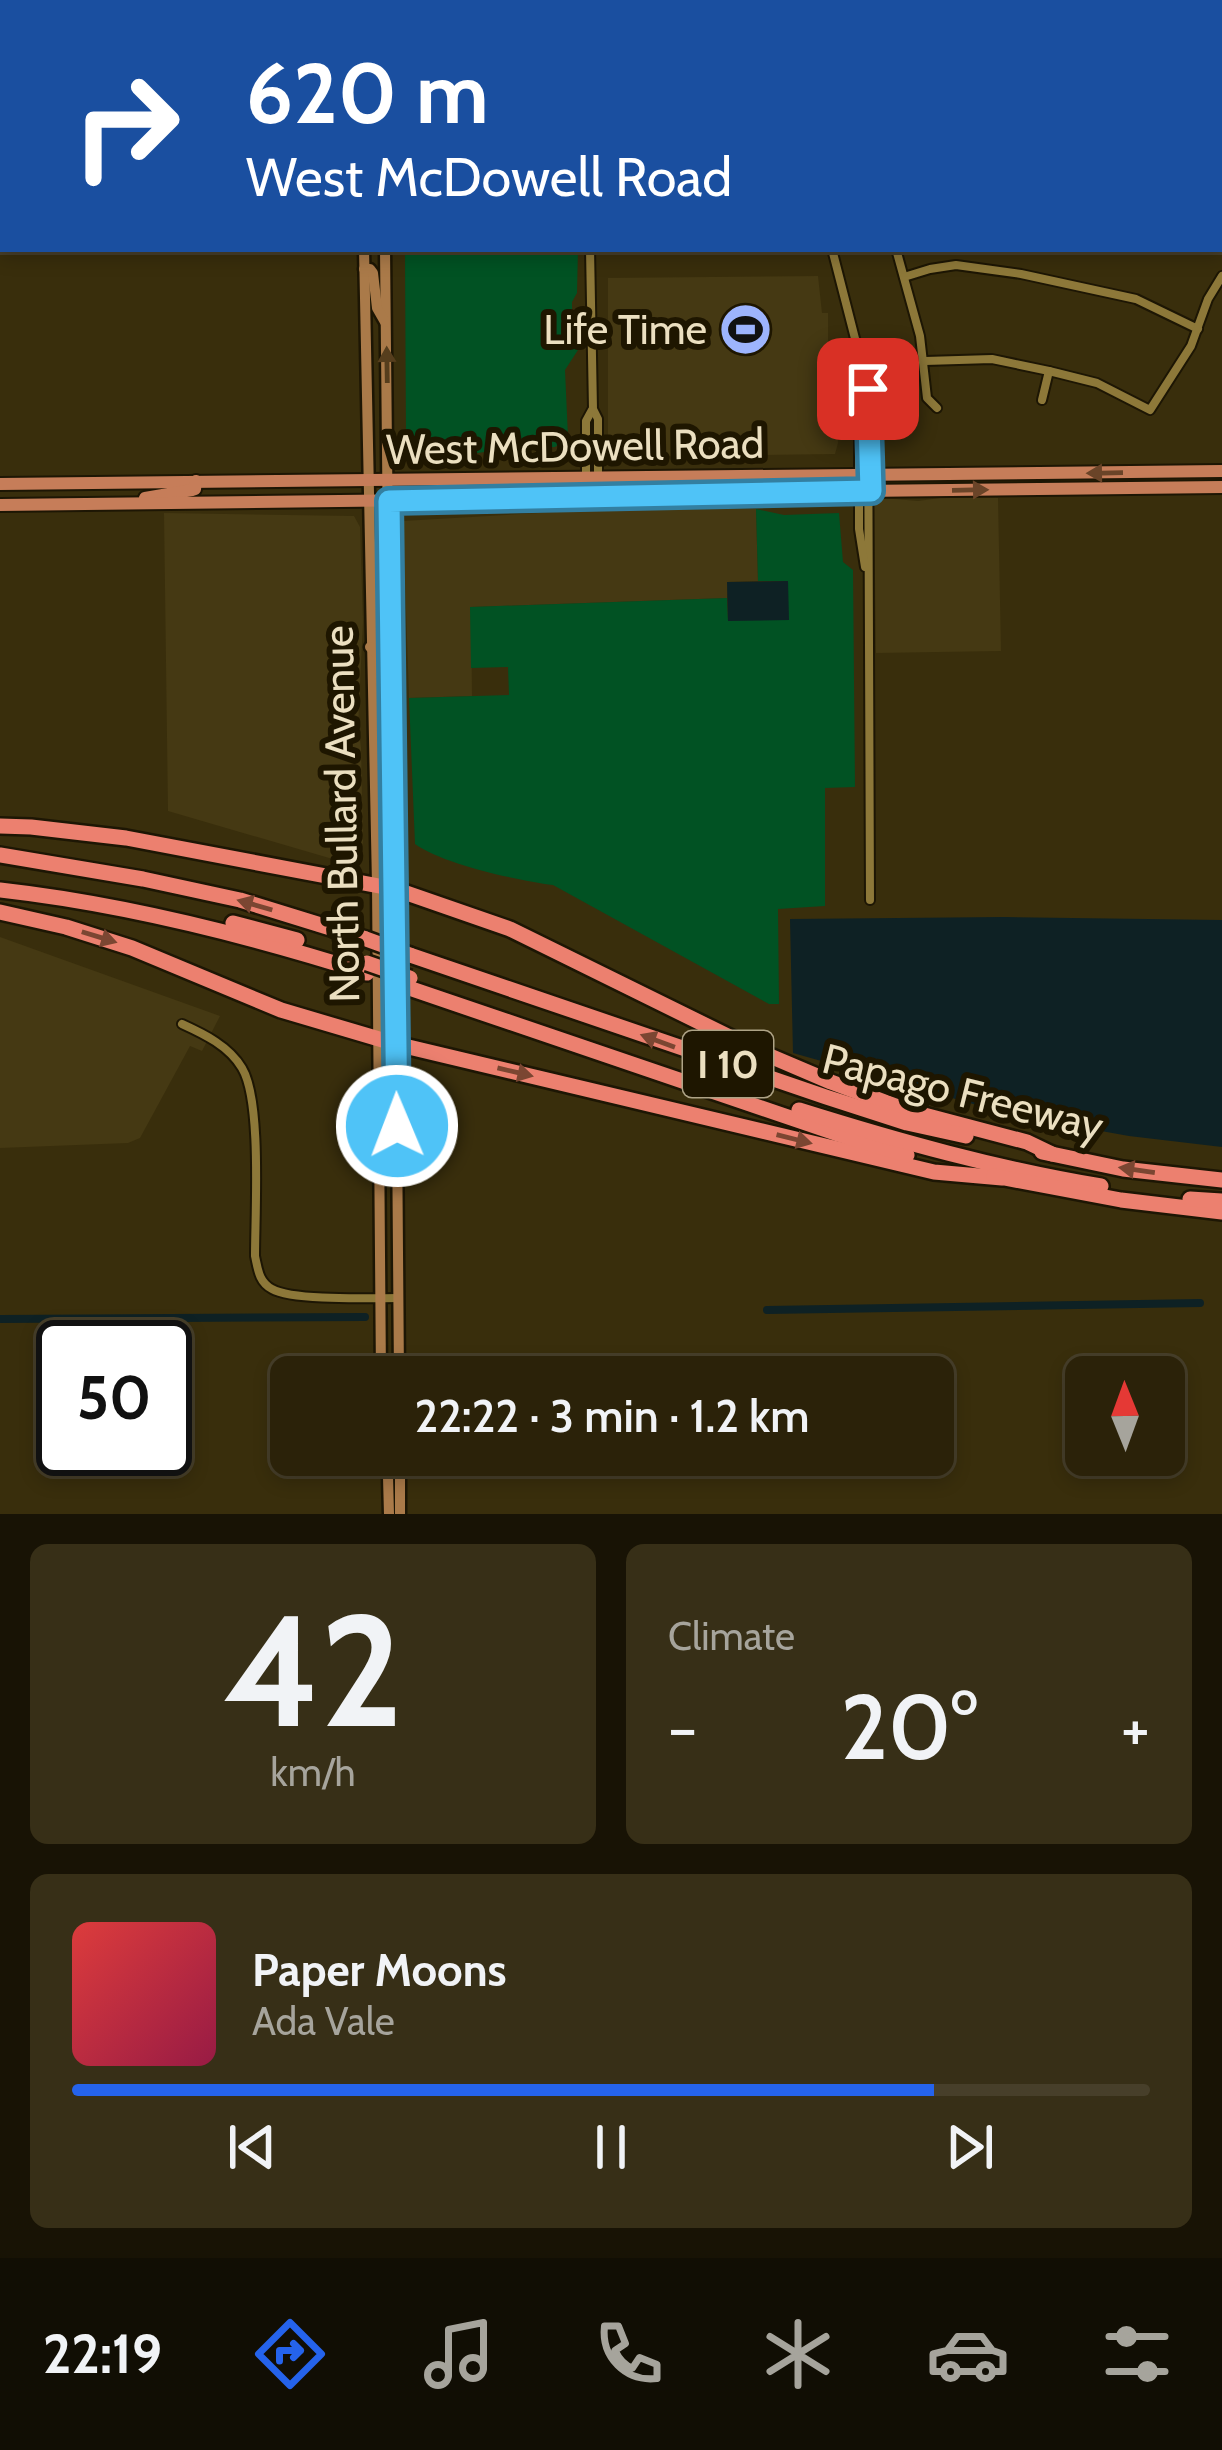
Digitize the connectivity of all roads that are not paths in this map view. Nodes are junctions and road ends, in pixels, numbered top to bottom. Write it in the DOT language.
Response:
graph roads {
  1 [pos="364,252"];
  2 [pos="381,252"];
  3 [pos="590,252"];
  4 [pos="833,252"];
  5 [pos="897,252"];
  6 [pos="364,268"];
  7 [pos="1222,276"];
  8 [pos="904,277"];
  9 [pos="386,324"];
  10 [pos="1198,329"];
  11 [pos="925,361"];
  12 [pos="1049,371"];
  13 [pos="1042,400"];
  14 [pos="937,408"];
  15 [pos="1222,471"];
  16 [pos="865,475"];
  17 [pos="592,478"];
  18 [pos="196,481"];
  19 [pos="368,481"];
  20 [pos="389,481"];
  21 [pos="0,484"];
  22 [pos="24,484"];
  23 [pos="1222,487"];
  24 [pos="865,491"];
  25 [pos="592,498"];
  26 [pos="369,501"];
  27 [pos="389,501"];
  28 [pos="132,502"];
  29 [pos="24,504"];
  30 [pos="0,505"];
  31 [pos="370,647"];
  32 [pos="392,757"];
  33 [pos="0,826"];
  34 [pos="0,856"];
  35 [pos="0,880"];
  36 [pos="376,885"];
  37 [pos="395,889"];
  38 [pos="0,890"];
  39 [pos="870,901"];
  40 [pos="0,912"];
  41 [pos="367,968"];
  42 [pos="410,983"];
  43 [pos="182,1024"];
  44 [pos="378,1038"];
  45 [pos="396,1044"];
  46 [pos="1052,1154"];
  47 [pos="1002,1178"];
  48 [pos="1222,1180"];
  49 [pos="1222,1201"];
  50 [pos="1222,1212"];
  51 [pos="380,1298"];
  52 [pos="398,1298"];
  53 [pos="381,1356"];
  54 [pos="399,1356"];
  55 [pos="383,1476"];
  56 [pos="400,1476"];
  57 [pos="385,1514"];
  58 [pos="400,1514"];
  1 -- 6 [label="main road, North Bullard Avenue"];
  2 -- 9 [label="main road, North Bullard Avenue"];
  3 -- 17 [label="street"];
  4 -- 16 [label="street"];
  5 -- 8 [label="street"];
  6 -- 9 [label="main road"];
  6 -- 19 [label="main road, North Bullard Avenue"];
  7 -- 10 [label="street"];
  8 -- 10 [label="street"];
  8 -- 11 [label="street"];
  20 -- 9 [label="main road, North Bullard Avenue, one-way"];
  10 -- 12 [label="street"];
  11 -- 12 [label="street"];
  11 -- 14 [label="street"];
  12 -- 13 [label="street"];
  15 -- 16 [label="main road, West McDowell Road, one-way"];
  16 -- 17 [label="main road, West McDowell Road"];
  16 -- 24 [label="street"];
  17 -- 20 [label="main road, West McDowell Road"];
  17 -- 25 [label="street"];
  18 -- 19 [label="main road, West McDowell Road"];
  18 -- 22 [label="main road, West McDowell Road"];
  18 -- 28 [label="main road"];
  19 -- 20 [label="main road, West McDowell Road"];
  19 -- 26 [label="main road, North Bullard Avenue"];
  20 -- 27 [label="main road, North Bullard Avenue"];
  21 -- 22 [label="main road, West McDowell Road"];
  22 -- 29 [label="main road"];
  24 -- 23 [label="main road, West McDowell Road, one-way"];
  24 -- 25 [label="main road, West McDowell Road"];
  24 -- 39 [label="street"];
  25 -- 27 [label="main road, West McDowell Road"];
  26 -- 27 [label="main road, West McDowell Road"];
  26 -- 28 [label="main road, West McDowell Road"];
  26 -- 31 [label="main road, North Bullard Avenue"];
  27 -- 32 [label="main road, North Bullard Avenue"];
  28 -- 29 [label="main road, West McDowell Road"];
  29 -- 30 [label="main road, West McDowell Road"];
  31 -- 32 [label="main road"];
  31 -- 36 [label="main road, North Bullard Avenue"];
  32 -- 37 [label="main road, North Bullard Avenue"];
  33 -- 36 [label="highway"];
  46 -- 34 [label="highway, Papago Freeway / I 10, one-way, bridge"];
  35 -- 41 [label="highway"];
  36 -- 37 [label="highway"];
  36 -- 44 [label="main road, North Bullard Avenue"];
  37 -- 45 [label="main road, North Bullard Avenue"];
  37 -- 46 [label="highway"];
  38 -- 41 [label="highway, Papago Freeway / I 10"];
  40 -- 44 [label="highway, one-way"];
  41 -- 42 [label="highway, Papago Freeway / I 10"];
  42 -- 47 [label="highway, Papago Freeway / I 10"];
  42 -- 49 [label="highway"];
  43 -- 51 [label="street"];
  44 -- 45 [label="highway"];
  44 -- 51 [label="main road, North Bullard Avenue"];
  45 -- 47 [label="highway, one-way"];
  45 -- 52 [label="main road, North Bullard Avenue"];
  48 -- 46 [label="highway, Papago Freeway / I 10, one-way"];
  47 -- 50 [label="highway, Papago Freeway / I 10"];
  51 -- 52 [label="street"];
  51 -- 53 [label="main road, North Bullard Avenue"];
  52 -- 54 [label="main road, North Bullard Avenue"];
  55 -- 57 [label="main road"];
  56 -- 58 [label="main road"];
}
